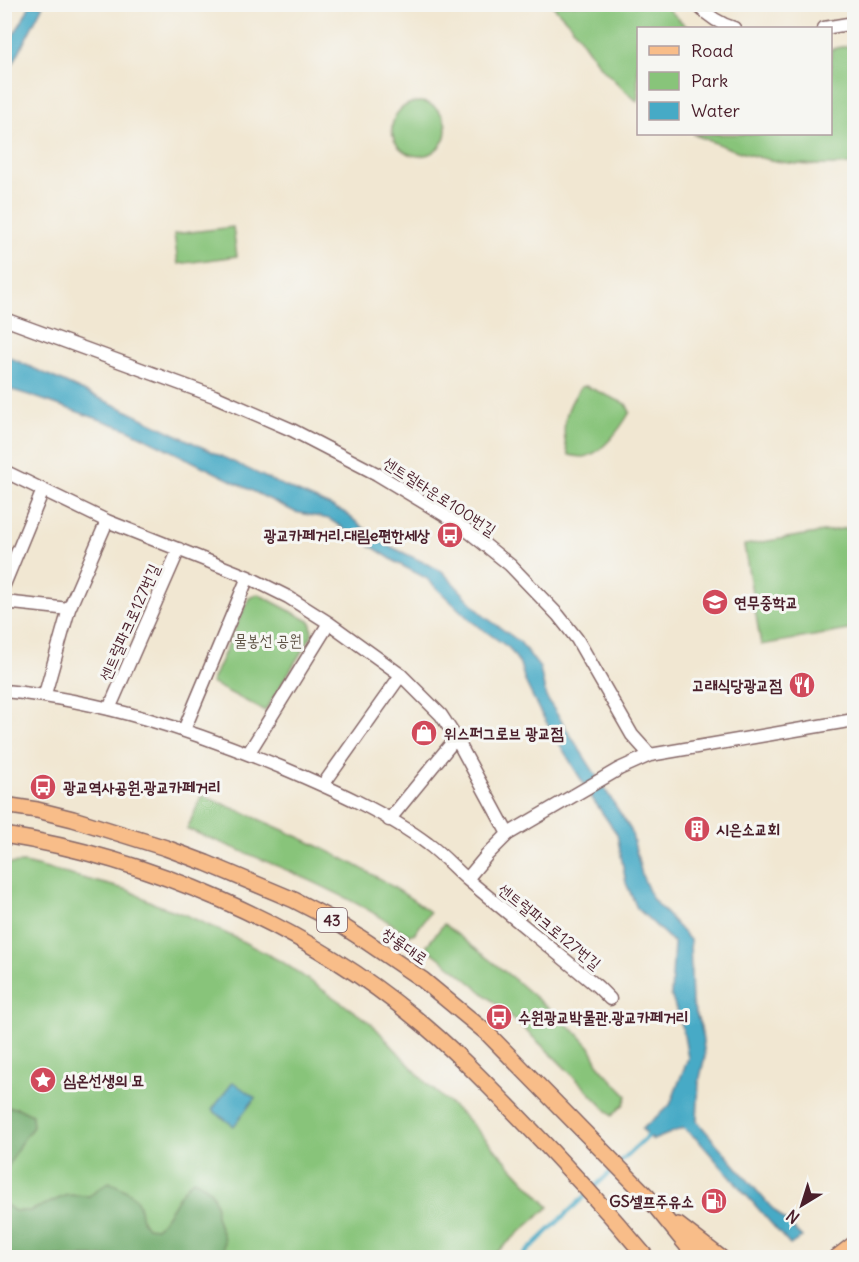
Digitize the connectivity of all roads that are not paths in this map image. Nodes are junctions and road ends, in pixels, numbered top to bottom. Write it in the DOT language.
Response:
graph roads {
  1 [pos="696,4"];
  2 [pos="855,23"];
  3 [pos="730,27"];
  4 [pos="830,27"];
  5 [pos="4,319"];
  6 [pos="4,471"];
  7 [pos="43,490"];
  8 [pos="107,521"];
  9 [pos="179,549"];
  10 [pos="248,578"];
  11 [pos="4,585"];
  12 [pos="4,602"];
  13 [pos="69,609"];
  14 [pos="329,623"];
  15 [pos="401,675"];
  16 [pos="4,691"];
  17 [pos="45,694"];
  18 [pos="109,709"];
  19 [pos="855,720"];
  20 [pos="184,729"];
  21 [pos="456,738"];
  22 [pos="248,754"];
  23 [pos="650,755"];
  24 [pos="323,785"];
  25 [pos="4,805"];
  26 [pos="389,820"];
  27 [pos="508,834"];
  28 [pos="4,835"];
  29 [pos="467,879"];
  30 [pos="610,999"];
  31 [pos="658,1209"];
  32 [pos="845,1250"];
  33 [pos="647,1257"];
  34 [pos="697,1257"];
  35 [pos="721,1257"];
  36 [pos="826,1257"];
  1 -- 3 [label="street"];
  2 -- 4 [label="street"];
  5 -- 23 [label="street, 센트럴타운로100번길"];
  6 -- 7 [label="street, 센트럴파크로127번길"];
  7 -- 8 [label="street, 센트럴파크로127번길"];
  7 -- 11 [label="street"];
  8 -- 9 [label="street, 센트럴파크로127번길"];
  8 -- 13 [label="street"];
  9 -- 10 [label="street, 센트럴파크로127번길"];
  9 -- 18 [label="street, 센트럴파크로127번길"];
  10 -- 14 [label="street, 센트럴파크로127번길"];
  10 -- 20 [label="street"];
  12 -- 13 [label="street"];
  13 -- 17 [label="street"];
  14 -- 15 [label="street, 센트럴파크로127번길"];
  14 -- 22 [label="street"];
  15 -- 21 [label="street, 센트럴파크로127번길"];
  15 -- 24 [label="street"];
  16 -- 17 [label="street, 센트럴파크로127번길"];
  17 -- 18 [label="street, 센트럴파크로127번길"];
  18 -- 20 [label="street, 센트럴파크로127번길"];
  19 -- 23 [label="street"];
  20 -- 22 [label="street, 센트럴파크로127번길"];
  21 -- 26 [label="street"];
  21 -- 27 [label="street, 센트럴파크로127번길"];
  22 -- 24 [label="street, 센트럴파크로127번길"];
  23 -- 27 [label="street"];
  24 -- 26 [label="street, 센트럴파크로127번길"];
  25 -- 31 [label="main road, 창룡대로 / 43"];
  26 -- 29 [label="street, 센트럴파크로127번길"];
  27 -- 29 [label="street"];
  28 -- 33 [label="main road, 43"];
  29 -- 30 [label="street, 센트럴파크로127번길"];
  31 -- 34 [label="main road, 창룡대로 / 43"];
  31 -- 35 [label="main road"];
  32 -- 36 [label="main road"];
}
